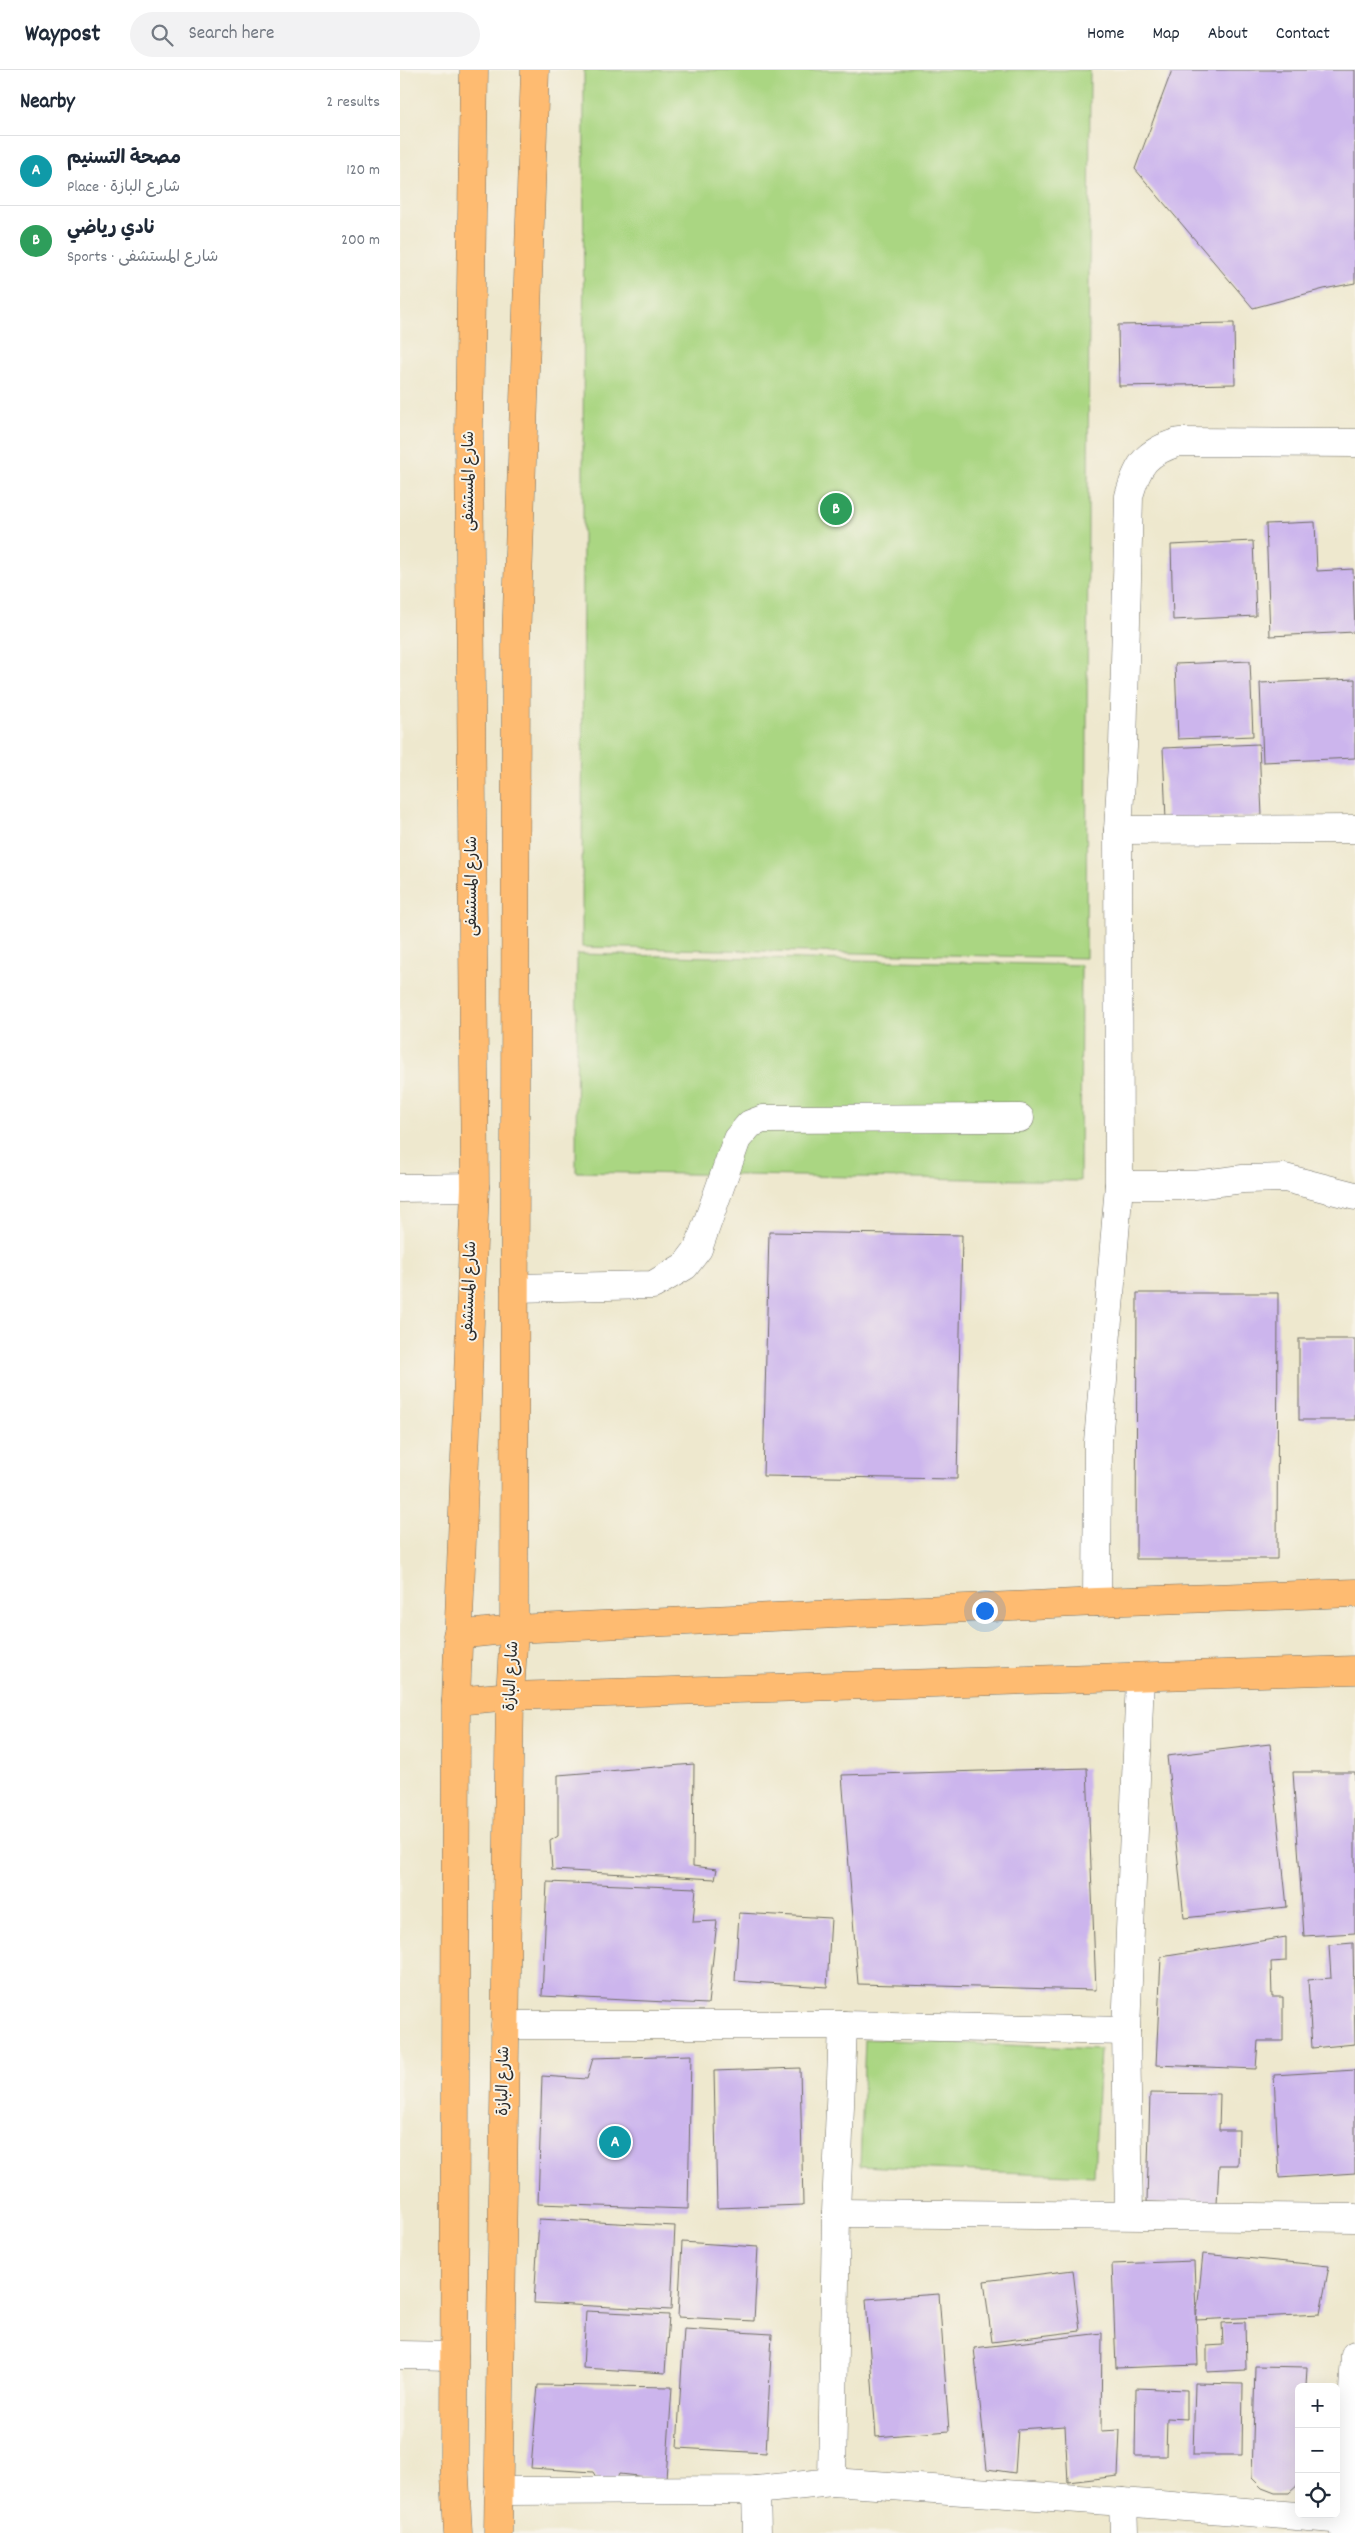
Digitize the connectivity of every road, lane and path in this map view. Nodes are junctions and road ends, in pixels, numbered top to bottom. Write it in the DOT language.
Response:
graph roads {
  1 [pos="474,70"];
  2 [pos="535,70"];
  3 [pos="1355,444"];
  4 [pos="1355,828"];
  5 [pos="1118,830"];
  6 [pos="1020,1118"];
  7 [pos="1120,1185"];
  8 [pos="475,1187"];
  9 [pos="400,1188"];
  10 [pos="1355,1196"];
  11 [pos="515,1288"];
  12 [pos="1355,1593"];
  13 [pos="1097,1602"];
  14 [pos="514,1629"];
  15 [pos="457,1635"];
  16 [pos="1355,1670"];
  17 [pos="1140,1678"];
  18 [pos="510,1696"];
  19 [pos="456,1702"];
  20 [pos="505,2025"];
  21 [pos="843,2025"];
  22 [pos="1126,2031"];
  23 [pos="836,2213"];
  24 [pos="1129,2214"];
  25 [pos="1355,2218"];
  26 [pos="1355,2354"];
  27 [pos="400,2355"];
  28 [pos="454,2356"];
  29 [pos="832,2482"];
  30 [pos="756,2490"];
  31 [pos="498,2491"];
  32 [pos="1123,2502"];
  33 [pos="1345,2527"];
  34 [pos="458,2533"];
  35 [pos="498,2533"];
  36 [pos="757,2533"];
  37 [pos="1124,2533"];
  1 -- 8 [label="main road, شارع المستشفى"];
  2 -- 11 [label="main road"];
  3 -- 5 [label="street"];
  4 -- 5 [label="street"];
  5 -- 7 [label="street"];
  6 -- 11 [label="street"];
  7 -- 10 [label="street"];
  7 -- 13 [label="street"];
  8 -- 9 [label="street"];
  8 -- 15 [label="main road, شارع المستشفى"];
  11 -- 14 [label="main road"];
  12 -- 13 [label="main road"];
  13 -- 14 [label="main road"];
  14 -- 15 [label="main road"];
  14 -- 18 [label="main road, شارع البازة"];
  15 -- 19 [label="main road, شارع المستشفى"];
  16 -- 17 [label="main road"];
  17 -- 18 [label="main road"];
  17 -- 22 [label="street"];
  18 -- 19 [label="main road"];
  18 -- 20 [label="main road, شارع البازة"];
  19 -- 28 [label="main road"];
  20 -- 21 [label="street"];
  20 -- 31 [label="main road, شارع البازة"];
  21 -- 22 [label="street"];
  21 -- 23 [label="street"];
  22 -- 24 [label="street"];
  23 -- 24 [label="street"];
  23 -- 29 [label="street"];
  24 -- 25 [label="street"];
  26 -- 33 [label="street"];
  27 -- 28 [label="street"];
  28 -- 34 [label="main road"];
  29 -- 30 [label="street"];
  29 -- 32 [label="street"];
  30 -- 31 [label="street"];
  30 -- 36 [label="street"];
  31 -- 35 [label="main road, شارع البازة"];
  32 -- 33 [label="street"];
  32 -- 37 [label="street"];
}
